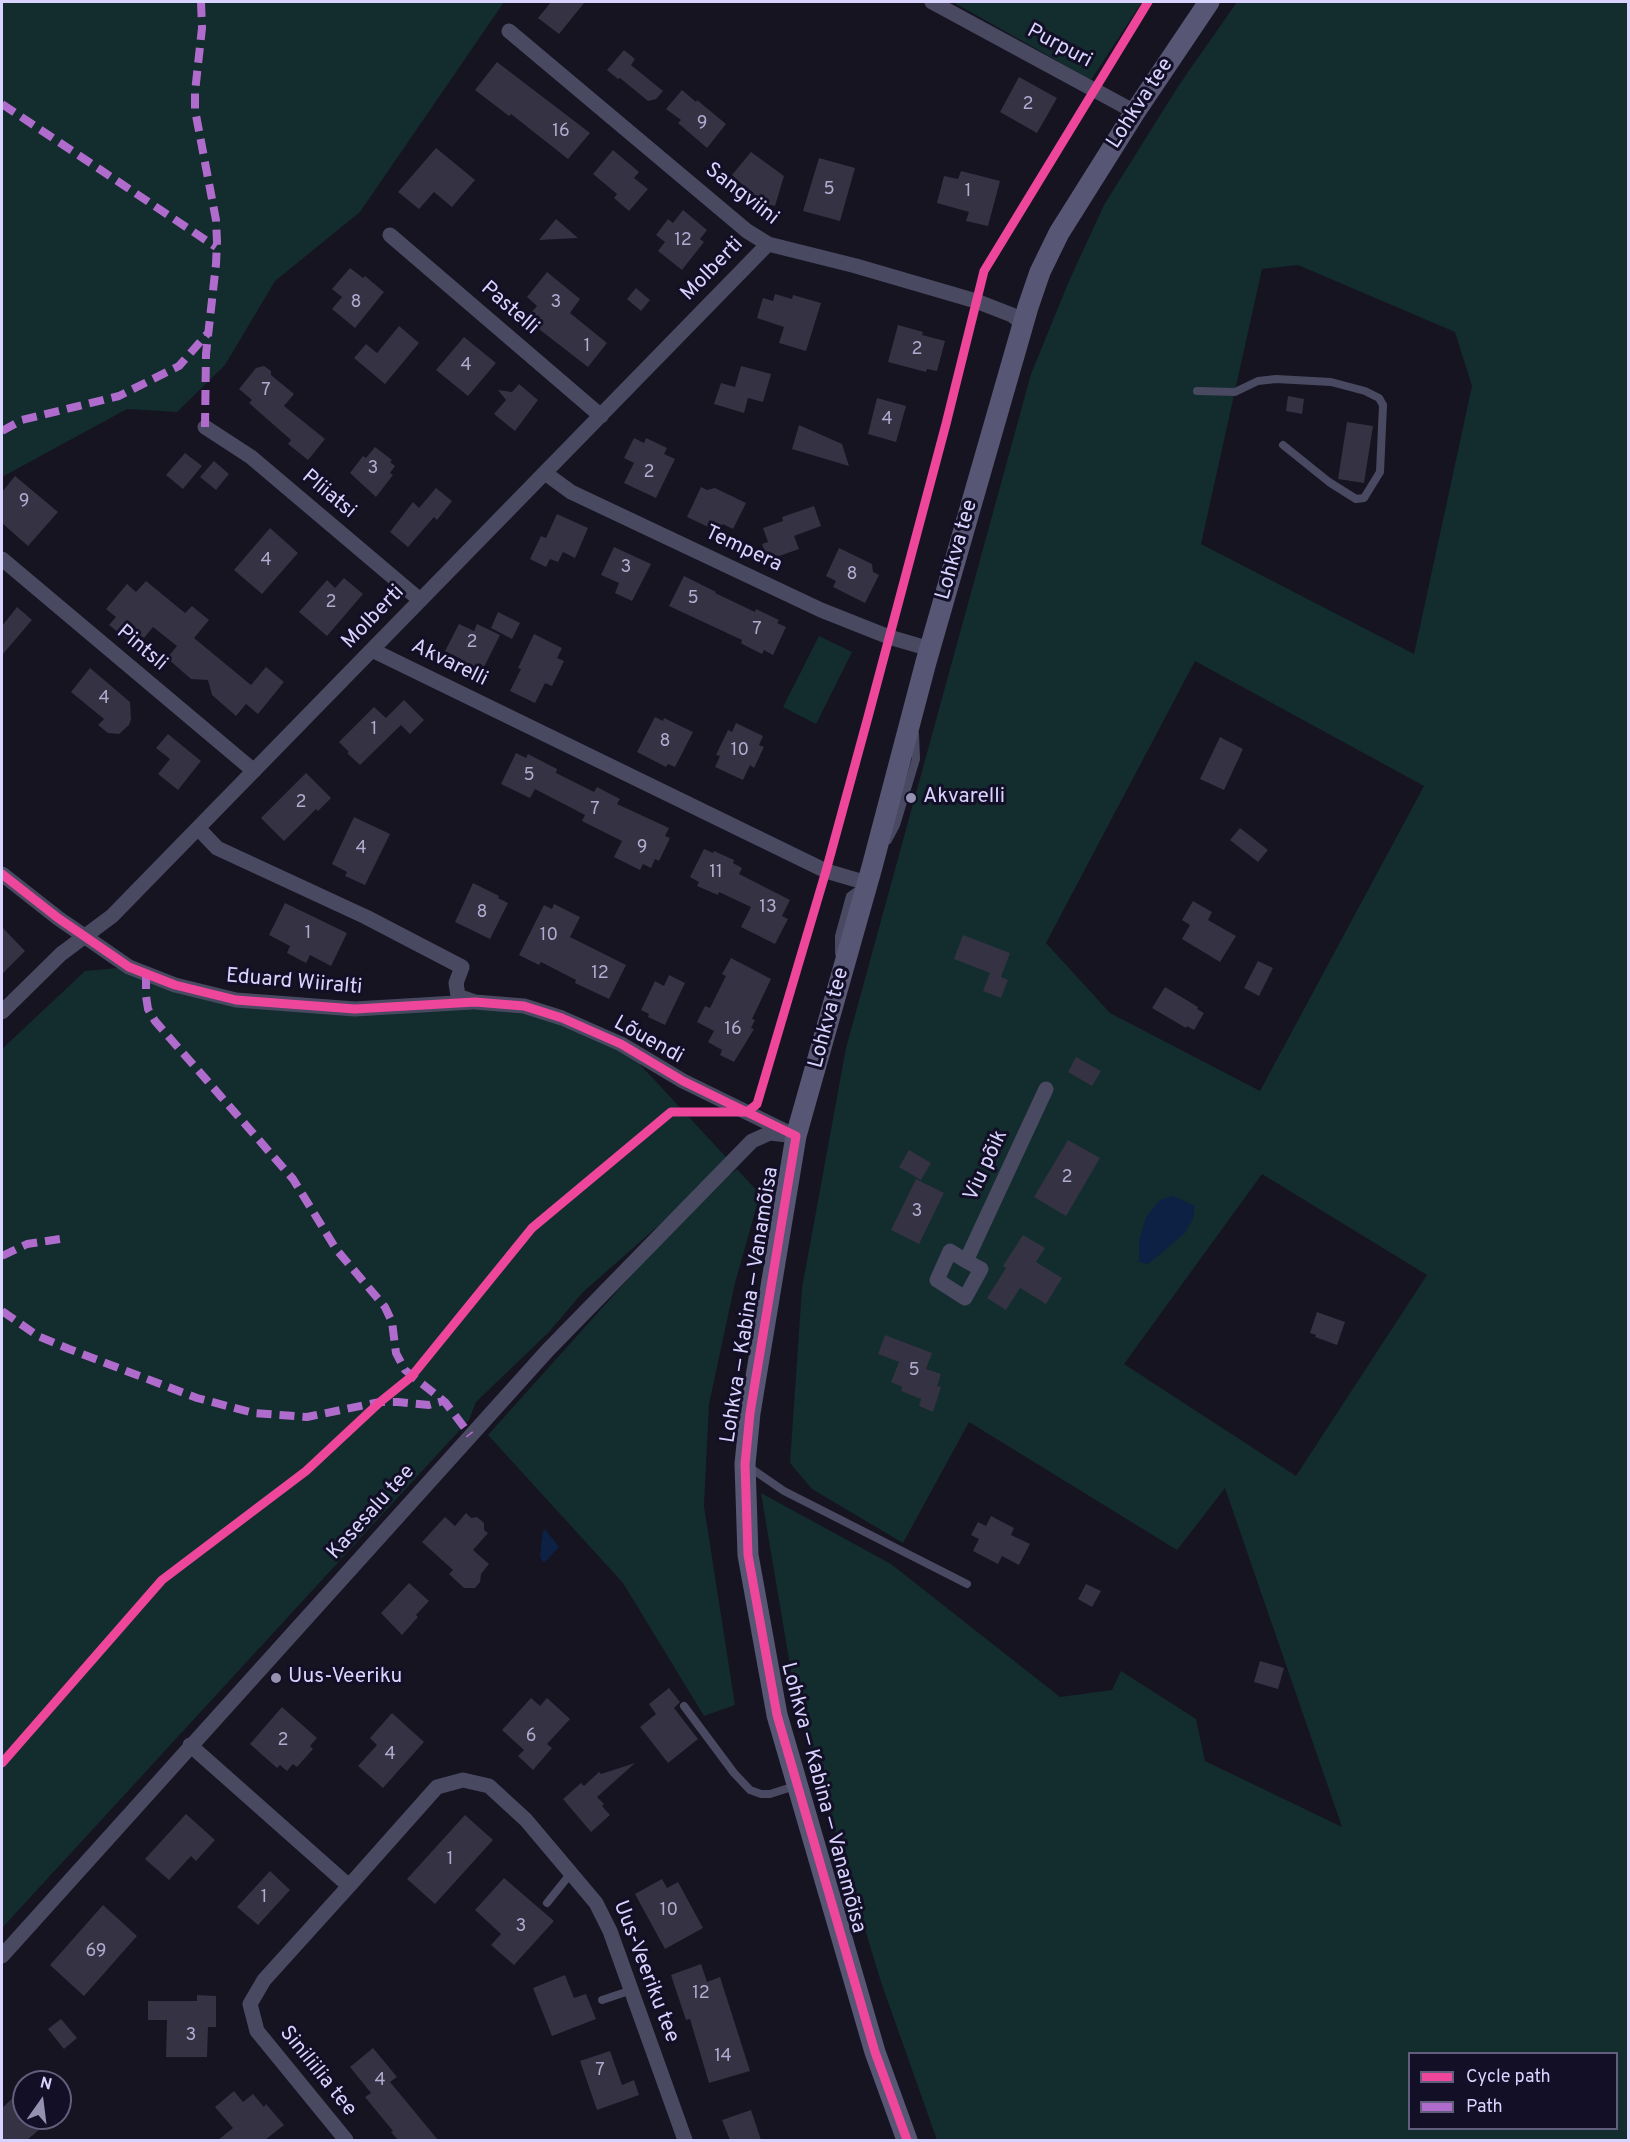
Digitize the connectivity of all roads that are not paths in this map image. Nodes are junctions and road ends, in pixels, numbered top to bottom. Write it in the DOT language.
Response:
graph roads {
  1 [pos="932,2"];
  2 [pos="1209,2"];
  3 [pos="509,31"];
  4 [pos="1135,112"];
  5 [pos="390,235"];
  6 [pos="768,244"];
  7 [pos="1023,324"];
  8 [pos="1197,391"];
  9 [pos="601,416"];
  10 [pos="205,427"];
  11 [pos="1283,445"];
  12 [pos="546,472"];
  13 [pos="2,559"];
  14 [pos="420,600"];
  15 [pos="930,648"];
  16 [pos="372,650"];
  17 [pos="254,771"];
  18 [pos="198,828"];
  19 [pos="2,874"];
  20 [pos="869,875"];
  21 [pos="85,936"];
  22 [pos="475,1002"];
  23 [pos="2,1012"];
  24 [pos="1046,1089"];
  25 [pos="796,1136"];
  26 [pos="966,1260"];
  27 [pos="745,1464"];
  28 [pos="967,1584"];
  29 [pos="684,1706"];
  30 [pos="190,1745"];
  31 [pos="796,1786"];
  32 [pos="571,1873"];
  33 [pos="349,1886"];
  34 [pos="547,1903"];
  35 [pos="2,1956"];
  36 [pos="632,1990"];
  37 [pos="602,2000"];
  38 [pos="346,2140"];
  39 [pos="685,2140"];
  40 [pos="908,2140"];
  1 -- 4 [label="street, Purpuri"];
  2 -- 4 [label="street, Lohkva tee"];
  3 -- 6 [label="street, Sangviini"];
  4 -- 7 [label="street, Lohkva tee"];
  5 -- 9 [label="street, Pastelli"];
  6 -- 7 [label="street, Sangviini"];
  6 -- 9 [label="street, Molberti"];
  7 -- 15 [label="street, Lohkva tee"];
  8 -- 11 [label="lane"];
  9 -- 12 [label="street, Molberti"];
  10 -- 14 [label="street, Pliiatsi"];
  12 -- 14 [label="street, Molberti"];
  12 -- 15 [label="street, Tempera"];
  13 -- 17 [label="street, Pintsli"];
  14 -- 16 [label="street, Molberti"];
  15 -- 20 [label="street, Lohkva tee"];
  16 -- 17 [label="street, Molberti"];
  16 -- 20 [label="street, Akvarelli"];
  17 -- 18 [label="street, Molberti"];
  18 -- 21 [label="street, Molberti"];
  18 -- 22 [label="street"];
  19 -- 21 [label="street, Eduard Wiiralti"];
  20 -- 25 [label="street, Lohkva tee"];
  21 -- 22 [label="street, Eduard Wiiralti"];
  21 -- 23 [label="street, Molberti"];
  22 -- 25 [label="street, Lõuendi"];
  24 -- 26 [label="street, Viu põik"];
  25 -- 27 [label="street, Lohkva — Kabina — Vanamõisa"];
  25 -- 30 [label="street, Kasesalu tee"];
  27 -- 28 [label="lane"];
  27 -- 31 [label="street, Lohkva — Kabina — Vanamõisa"];
  29 -- 31 [label="lane"];
  30 -- 33 [label="street"];
  30 -- 35 [label="street, Kasesalu tee"];
  31 -- 40 [label="street, Lohkva — Kabina — Vanamõisa"];
  32 -- 33 [label="street, Uus-Veeriku tee"];
  32 -- 34 [label="lane"];
  32 -- 36 [label="street, Uus-Veeriku tee"];
  33 -- 38 [label="street, Siniliilia tee"];
  36 -- 37 [label="lane"];
  36 -- 39 [label="street, Uus-Veeriku tee"];
}
